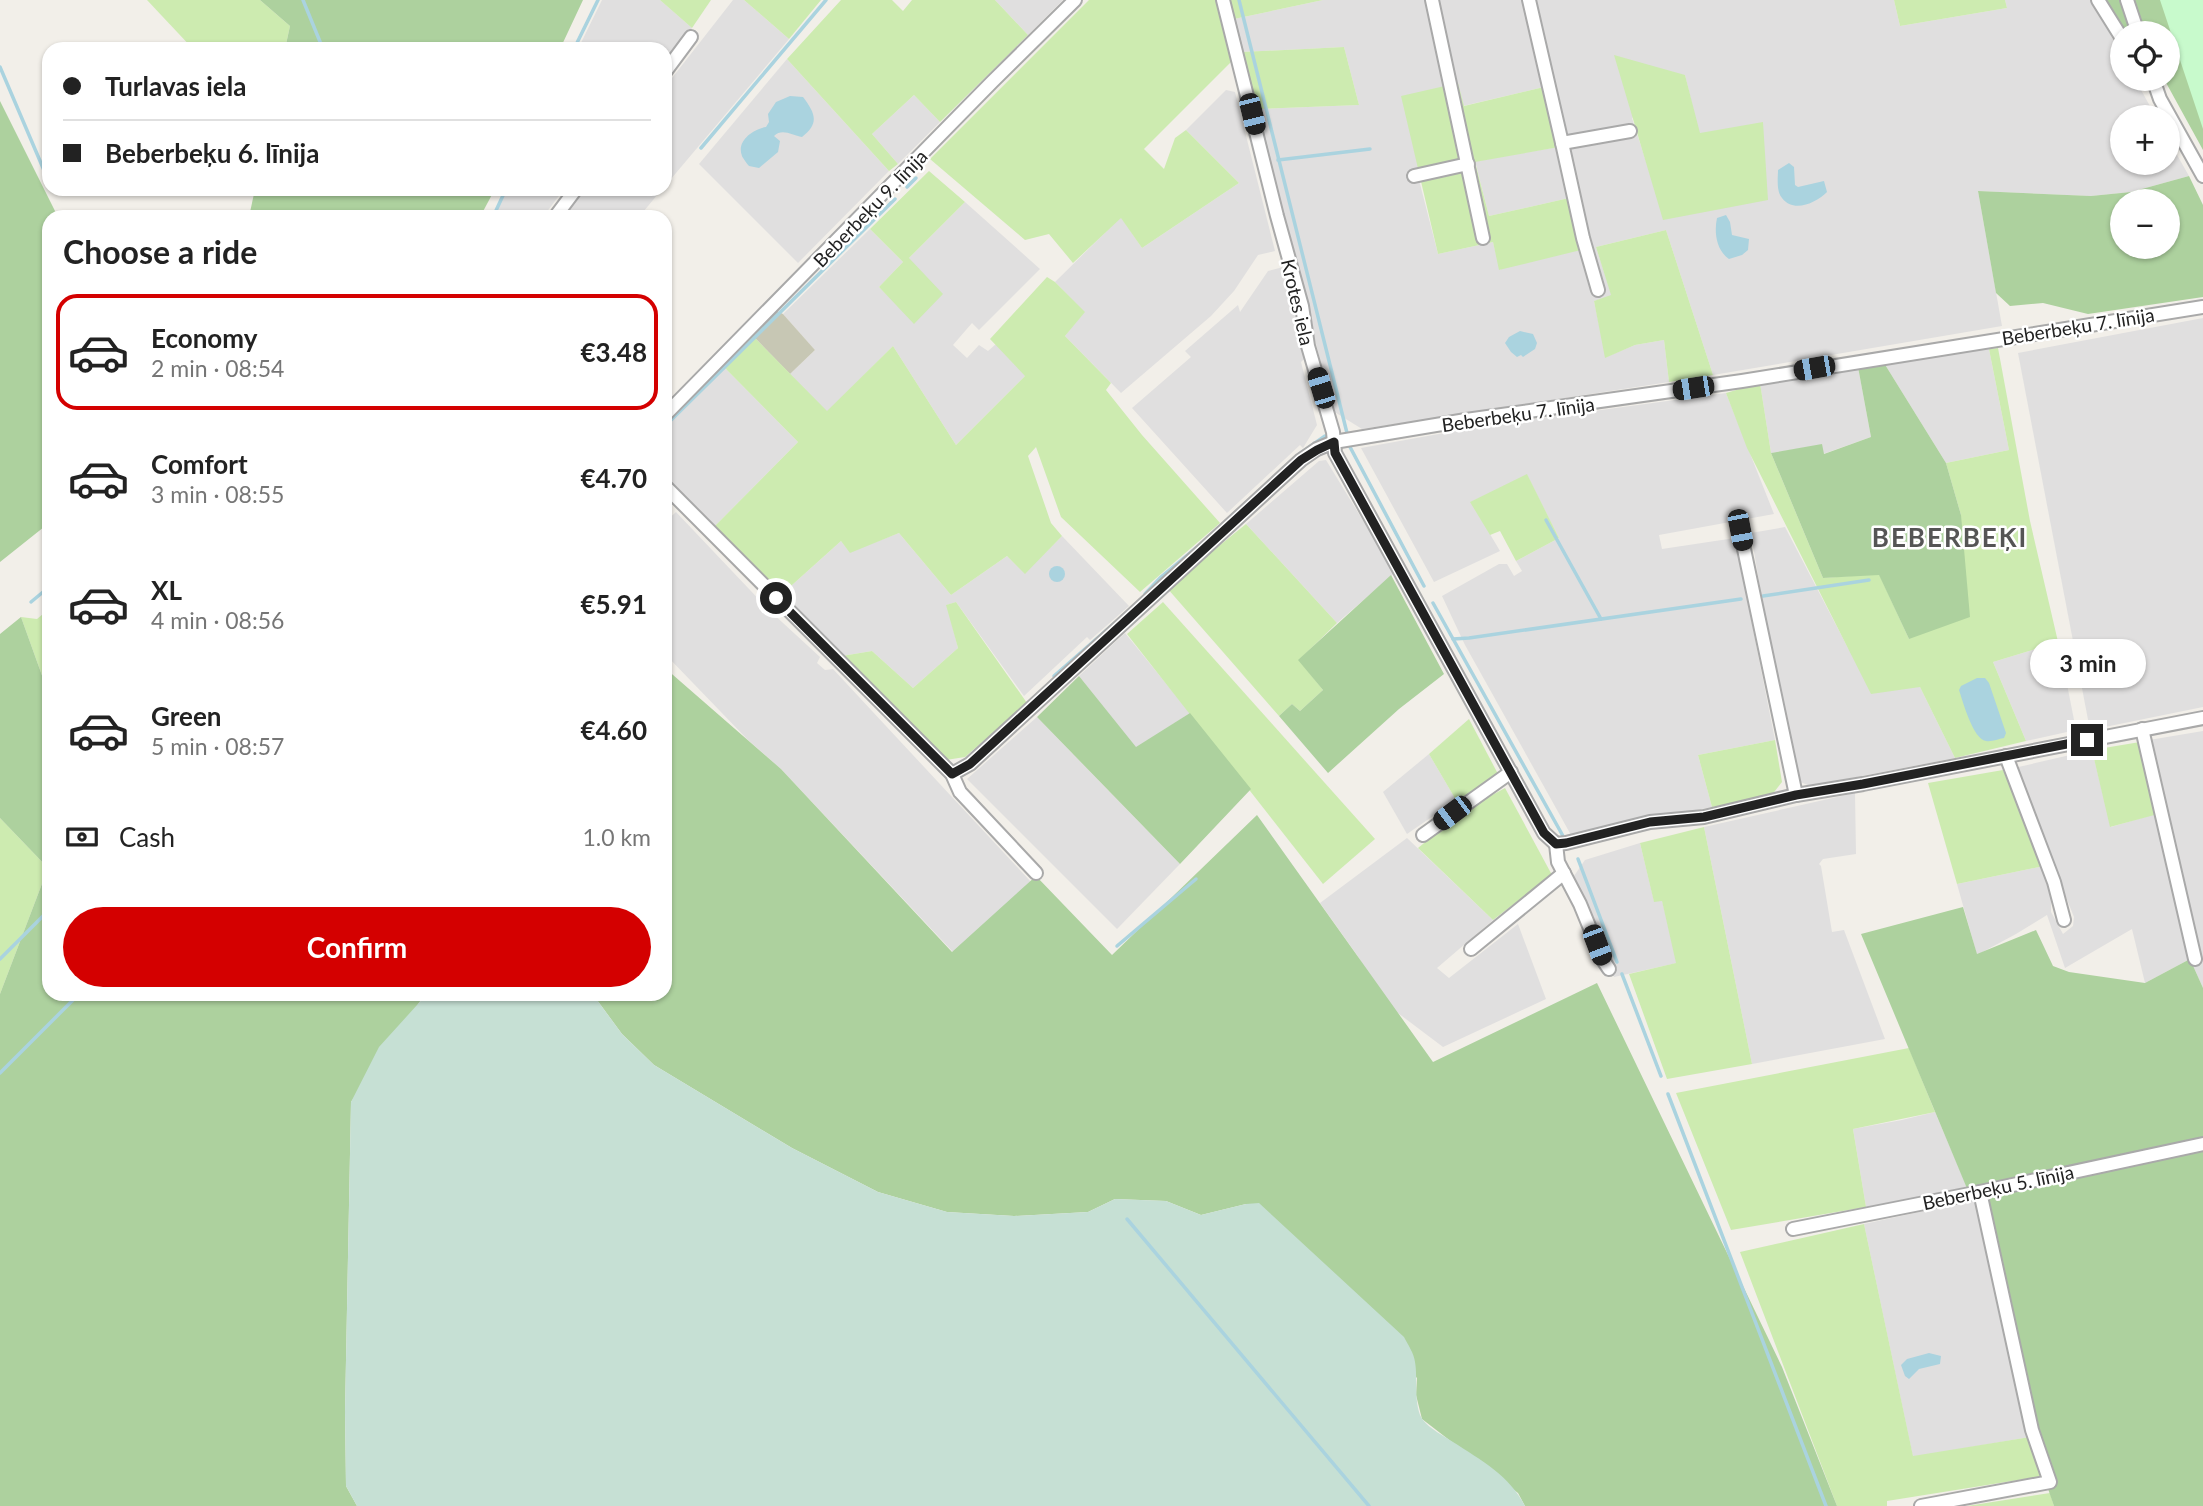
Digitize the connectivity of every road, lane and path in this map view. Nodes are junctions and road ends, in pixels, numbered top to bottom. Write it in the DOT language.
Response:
graph roads {
  1 [pos="1075,0"];
  2 [pos="1223,0"];
  3 [pos="1432,0"];
  4 [pos="1529,0"];
  5 [pos="2098,0"];
  6 [pos="2127,0"];
  7 [pos="2111,21"];
  8 [pos="2134,21"];
  9 [pos="691,37"];
  10 [pos="672,63"];
  11 [pos="2155,91"];
  12 [pos="2158,91"];
  13 [pos="2160,99"];
  14 [pos="1630,131"];
  15 [pos="1562,143"];
  16 [pos="1468,164"];
  17 [pos="1414,176"];
  18 [pos="2203,176"];
  19 [pos="1483,238"];
  20 [pos="1598,290"];
  21 [pos="2203,307"];
  22 [pos="672,408"];
  23 [pos="1334,442"];
  24 [pos="672,493"];
  25 [pos="1740,530"];
  26 [pos="2203,718"];
  27 [pos="2142,729"];
  28 [pos="2006,756"];
  29 [pos="1510,772"];
  30 [pos="952,774"];
  31 [pos="1796,795"];
  32 [pos="1423,835"];
  33 [pos="1556,844"];
  34 [pos="1036,873"];
  35 [pos="1564,873"];
  36 [pos="2064,920"];
  37 [pos="1471,949"];
  38 [pos="2195,959"];
  39 [pos="1609,969"];
  40 [pos="2203,1144"];
  41 [pos="1980,1192"];
  42 [pos="1793,1229"];
  43 [pos="1983,1500"];
  44 [pos="1921,1506"];
  1 -- 22 [label="street, Beberbeķu 9. līnija"];
  2 -- 23 [label="street, Krotes iela"];
  3 -- 16 [label="street"];
  4 -- 15 [label="street"];
  5 -- 7 [label="street"];
  6 -- 8 [label="street"];
  9 -- 10 [label="street"];
  11 -- 13 [label="street"];
  12 -- 13 [label="street"];
  13 -- 18 [label="street"];
  14 -- 15 [label="street"];
  15 -- 20 [label="street"];
  16 -- 17 [label="street"];
  16 -- 19 [label="street"];
  21 -- 23 [label="street, Beberbeķu 7. līnija"];
  23 -- 29 [label="street, Krotes iela"];
  23 -- 30 [label="street, Beberbeķu 7. līnija"];
  24 -- 30 [label="street"];
  25 -- 31 [label="street"];
  26 -- 27 [label="street"];
  27 -- 28 [label="street"];
  27 -- 38 [label="street"];
  28 -- 31 [label="street"];
  28 -- 36 [label="street"];
  29 -- 32 [label="street"];
  29 -- 33 [label="street, Krotes iela"];
  30 -- 34 [label="street"];
  31 -- 33 [label="street"];
  33 -- 35 [label="street"];
  35 -- 37 [label="street"];
  35 -- 39 [label="street"];
  40 -- 41 [label="street, Beberbeķu 5. līnija"];
  41 -- 42 [label="street, Beberbeķu 5. līnija"];
  41 -- 43 [label="street"];
  43 -- 44 [label="street"];
}
